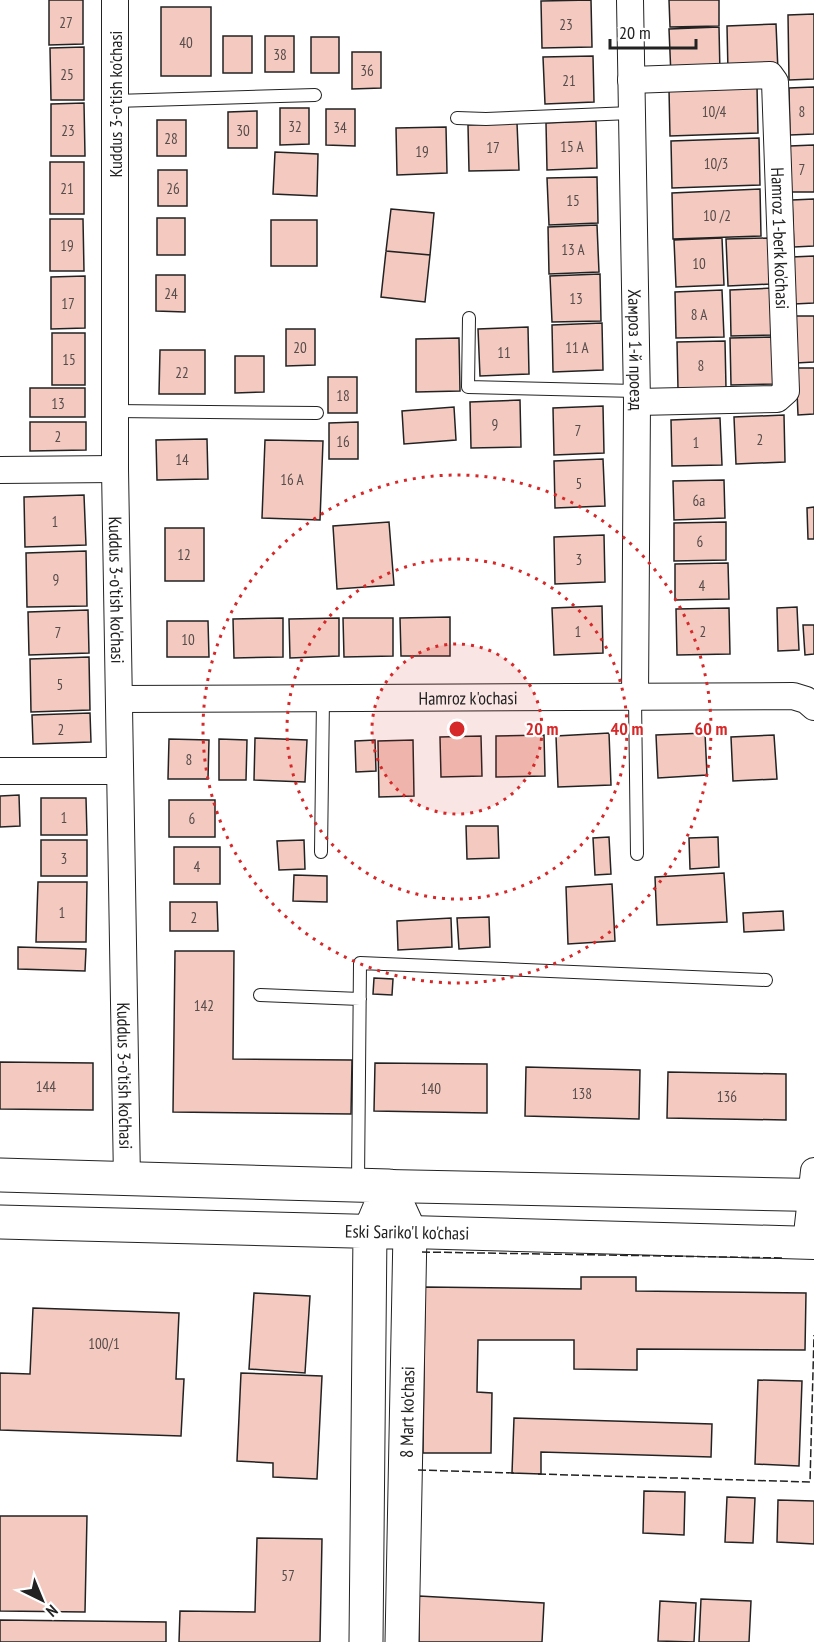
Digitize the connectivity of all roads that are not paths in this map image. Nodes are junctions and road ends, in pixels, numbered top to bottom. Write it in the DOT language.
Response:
graph roads {
  1 [pos="115,0"];
  2 [pos="630,0"];
  3 [pos="631,80"];
  4 [pos="315,95"];
  5 [pos="115,100"];
  6 [pos="632,113"];
  7 [pos="457,118"];
  8 [pos="469,318"];
  9 [pos="636,396"];
  10 [pos="115,411"];
  11 [pos="317,413"];
  12 [pos="115,469"];
  13 [pos="0,470"];
  14 [pos="635,698"];
  15 [pos="120,699"];
  16 [pos="323,699"];
  17 [pos="814,707"];
  18 [pos="0,771"];
  19 [pos="120,771"];
  20 [pos="321,852"];
  21 [pos="637,854"];
  22 [pos="766,981"];
  23 [pos="260,995"];
  24 [pos="360,999"];
  25 [pos="0,1175"];
  26 [pos="128,1180"];
  27 [pos="373,1185"];
  28 [pos="813,1187"];
  29 [pos="0,1222"];
  30 [pos="370,1231"];
  31 [pos="410,1232"];
  32 [pos="810,1243"];
  33 [pos="366,1642"];
  34 [pos="402,1642"];
  1 -- 5 [label="street, Kuddus 3-o'tish ko'chasi"];
  2 -- 3 [label="street, Хамроз 1-й проезд"];
  3 -- 6 [label="street, Хамроз 1-й проезд"];
  3 -- 9 [label="street, Hamroz 1-berk ko'chasi"];
  4 -- 5 [label="lane"];
  5 -- 10 [label="street, Kuddus 3-o'tish ko'chasi"];
  6 -- 7 [label="lane"];
  6 -- 9 [label="street, Хамроз 1-й проезд"];
  8 -- 9 [label="lane"];
  9 -- 14 [label="street, Хамроз 1-й проезд"];
  10 -- 11 [label="lane"];
  10 -- 12 [label="street, Kuddus 3-o'tish ko'chasi"];
  12 -- 13 [label="street"];
  12 -- 15 [label="street, Kuddus 3-o'tish ko'chasi"];
  14 -- 16 [label="street, Hamroz k'ochasi"];
  14 -- 17 [label="street, Hamroz k'ochasi"];
  14 -- 21 [label="lane"];
  15 -- 16 [label="street, Hamroz k'ochasi"];
  15 -- 19 [label="street, Kuddus 3-o'tish ko'chasi"];
  16 -- 20 [label="lane"];
  18 -- 19 [label="street"];
  19 -- 26 [label="street, Kuddus 3-o'tish ko'chasi"];
  22 -- 24 [label="lane"];
  23 -- 24 [label="lane"];
  24 -- 27 [label="lane"];
  25 -- 26 [label="main road"];
  26 -- 27 [label="main road"];
  27 -- 28 [label="street"];
  27 -- 30 [label="main road"];
  27 -- 31 [label="main road, 8 Mart ko'chasi"];
  28 -- 32 [label="street"];
  29 -- 30 [label="main road, Eski Sariko'l ko'chasi"];
  30 -- 31 [label="main road, Eski Sariko'l ko'chasi"];
  30 -- 33 [label="main road"];
  31 -- 32 [label="street, Eski Sariko'l ko'chasi"];
  31 -- 34 [label="main road, 8 Mart ko'chasi"];
}
